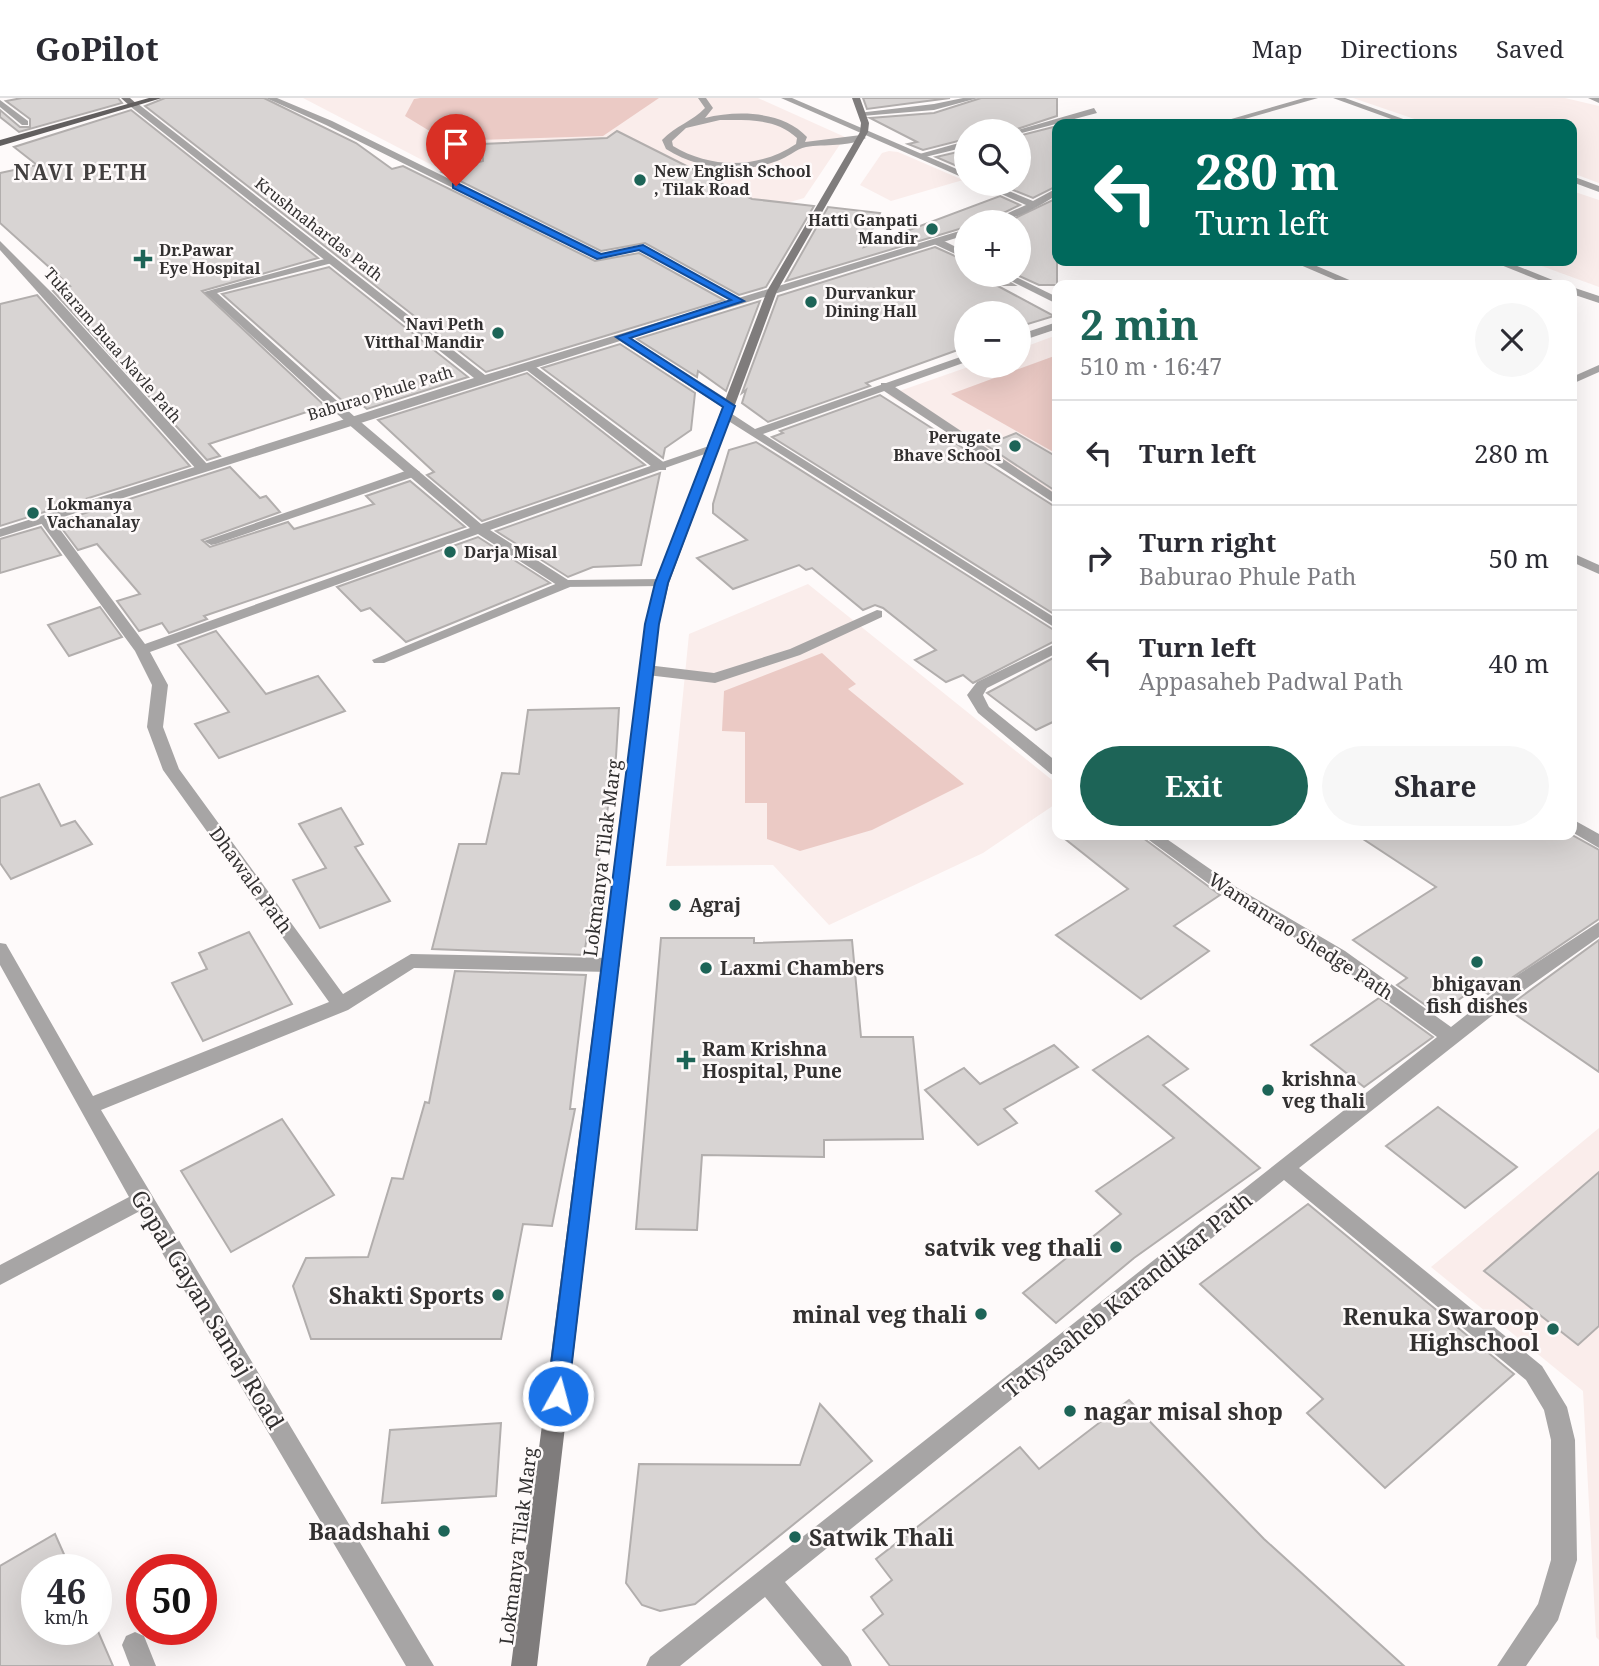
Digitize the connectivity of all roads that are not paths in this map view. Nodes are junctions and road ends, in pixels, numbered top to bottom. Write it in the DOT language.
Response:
graph roads {
  1 [pos="158,98"];
  2 [pos="270,98"];
  3 [pos="702,98"];
  4 [pos="785,98"];
  5 [pos="856,98"];
  6 [pos="974,98"];
  7 [pos="1314,98"];
  8 [pos="1337,98"];
  9 [pos="1592,98"];
  10 [pos="128,100"];
  11 [pos="1599,100"];
  12 [pos="0,103"];
  13 [pos="1094,110"];
  14 [pos="862,113"];
  15 [pos="56,115"];
  16 [pos="1061,119"];
  17 [pos="1236,119"];
  18 [pos="1398,119"];
  19 [pos="699,120"];
  20 [pos="35,121"];
  21 [pos="1052,122"];
  22 [pos="25,123"];
  23 [pos="12,127"];
  24 [pos="1031,127"];
  25 [pos="863,135"];
  26 [pos="0,142"];
  27 [pos="800,145"];
  28 [pos="954,147"];
  29 [pos="921,155"];
  30 [pos="954,170"];
  31 [pos="1577,181"];
  32 [pos="1599,188"];
  33 [pos="1052,194"];
  34 [pos="1013,196"];
  35 [pos="1034,205"];
  36 [pos="1022,210"];
  37 [pos="954,236"];
  38 [pos="938,242"];
  39 [pos="0,244"];
  40 [pos="954,250"];
  41 [pos="332,260"];
  42 [pos="1308,266"];
  43 [pos="1509,266"];
  44 [pos="1344,280"];
  45 [pos="1547,280"];
  46 [pos="1028,287"];
  47 [pos="772,291"];
  48 [pos="1577,291"];
  49 [pos="1052,299"];
  50 [pos="1599,300"];
  51 [pos="739,301"];
  52 [pos="1052,328"];
  53 [pos="1031,335"];
  54 [pos="622,337"];
  55 [pos="954,362"];
  56 [pos="528,366"];
  57 [pos="1599,368"];
  58 [pos="1577,376"];
  59 [pos="1577,378"];
  60 [pos="483,379"];
  61 [pos="1599,384"];
  62 [pos="886,386"];
  63 [pos="727,410"];
  64 [pos="351,420"];
  65 [pos="757,432"];
  66 [pos="710,450"];
  67 [pos="202,467"];
  68 [pos="661,467"];
  69 [pos="414,472"];
  70 [pos="1052,497"];
  71 [pos="45,519"];
  72 [pos="479,528"];
  73 [pos="0,533"];
  74 [pos="211,541"];
  75 [pos="1577,559"];
  76 [pos="1599,570"];
  77 [pos="662,583"];
  78 [pos="565,584"];
  79 [pos="877,614"];
  80 [pos="1052,622"];
  81 [pos="142,650"];
  82 [pos="1052,650"];
  83 [pos="379,660"];
  84 [pos="647,670"];
  85 [pos="1052,766"];
  86 [pos="1577,828"];
  87 [pos="1157,840"];
  88 [pos="1599,842"];
  89 [pos="1599,928"];
  90 [pos="0,949"];
  91 [pos="611,965"];
  92 [pos="341,1005"];
  93 [pos="1451,1037"];
  94 [pos="89,1106"];
  95 [pos="1284,1168"];
  96 [pos="142,1200"];
  97 [pos="0,1276"];
  98 [pos="767,1580"];
  99 [pos="421,1666"];
  100 [pos="524,1666"];
  101 [pos="659,1666"];
  102 [pos="839,1666"];
  103 [pos="1510,1666"];
  1 -- 10 [label="main road"];
  2 -- 51 [label="street"];
  3 -- 19 [label="street"];
  4 -- 25 [label="street"];
  5 -- 14 [label="main road"];
  6 -- 14 [label="street"];
  7 -- 17 [label="street"];
  8 -- 18 [label="street"];
  9 -- 11 [label="street"];
  10 -- 15 [label="main road"];
  10 -- 26 [label="main road"];
  10 -- 41 [label="street, Krushnahardas Path"];
  12 -- 22 [label="street"];
  13 -- 16 [label="street"];
  14 -- 25 [label="main road"];
  19 -- 27 [label="street"];
  19 -- 27 [label="street"];
  20 -- 22 [label="main road"];
  21 -- 24 [label="street"];
  22 -- 23 [label="main road"];
  25 -- 27 [label="street"];
  25 -- 29 [label="street"];
  25 -- 47 [label="main road, Lokmanya Tilak Marg"];
  28 -- 29 [label="street"];
  29 -- 30 [label="street"];
  31 -- 32 [label="street"];
  33 -- 35 [label="street"];
  34 -- 35 [label="street"];
  35 -- 36 [label="street"];
  37 -- 38 [label="street, Baburao Phule Path"];
  38 -- 40 [label="street"];
  38 -- 47 [label="street, Baburao Phule Path"];
  39 -- 67 [label="street, Tukaram Buaa Navle Path"];
  41 -- 60 [label="street, Krushnahardas Path"];
  41 -- 64 [label="street"];
  42 -- 44 [label="street"];
  43 -- 45 [label="street"];
  46 -- 49 [label="street"];
  47 -- 51 [label="street, Baburao Phule Path"];
  47 -- 63 [label="main road, Lokmanya Tilak Marg"];
  48 -- 50 [label="street"];
  51 -- 54 [label="street, Baburao Phule Path"];
  52 -- 53 [label="street"];
  54 -- 56 [label="street, Baburao Phule Path"];
  54 -- 63 [label="street"];
  55 -- 62 [label="street"];
  56 -- 60 [label="street, Baburao Phule Path"];
  56 -- 68 [label="street"];
  57 -- 58 [label="street"];
  59 -- 61 [label="street"];
  60 -- 64 [label="street, Baburao Phule Path"];
  62 -- 65 [label="street"];
  62 -- 70 [label="street"];
  63 -- 65 [label="street"];
  63 -- 66 [label="main road, Lokmanya Tilak Marg"];
  64 -- 67 [label="street, Baburao Phule Path"];
  64 -- 69 [label="street"];
  65 -- 80 [label="street"];
  66 -- 68 [label="street"];
  66 -- 77 [label="main road, Lokmanya Tilak Marg"];
  67 -- 71 [label="street, Baburao Phule Path"];
  68 -- 72 [label="street"];
  69 -- 72 [label="street"];
  69 -- 74 [label="street"];
  71 -- 73 [label="street, Baburao Phule Path"];
  71 -- 81 [label="street, Dhawale Path"];
  72 -- 78 [label="street"];
  72 -- 81 [label="street"];
  75 -- 76 [label="street"];
  77 -- 78 [label="street"];
  77 -- 84 [label="main road, Lokmanya Tilak Marg"];
  78 -- 83 [label="street"];
  79 -- 84 [label="street"];
  81 -- 92 [label="street, Dhawale Path"];
  82 -- 85 [label="street"];
  84 -- 91 [label="main road, Lokmanya Tilak Marg"];
  86 -- 88 [label="street"];
  87 -- 93 [label="street, Wamanrao Shedge Path"];
  89 -- 93 [label="street, Tatyasaheb Karandikar Path"];
  90 -- 94 [label="street, Gopal Gayan Samaj Road"];
  91 -- 92 [label="street"];
  91 -- 100 [label="main road, Lokmanya Tilak Marg"];
  92 -- 94 [label="street"];
  93 -- 95 [label="street, Tatyasaheb Karandikar Path"];
  94 -- 96 [label="street, Gopal Gayan Samaj Road"];
  95 -- 98 [label="street, Tatyasaheb Karandikar Path"];
  95 -- 103 [label="street"];
  96 -- 97 [label="street"];
  96 -- 99 [label="street, Gopal Gayan Samaj Road"];
  98 -- 101 [label="street, Tatyasaheb Karandikar Path"];
  98 -- 102 [label="street"];
}
